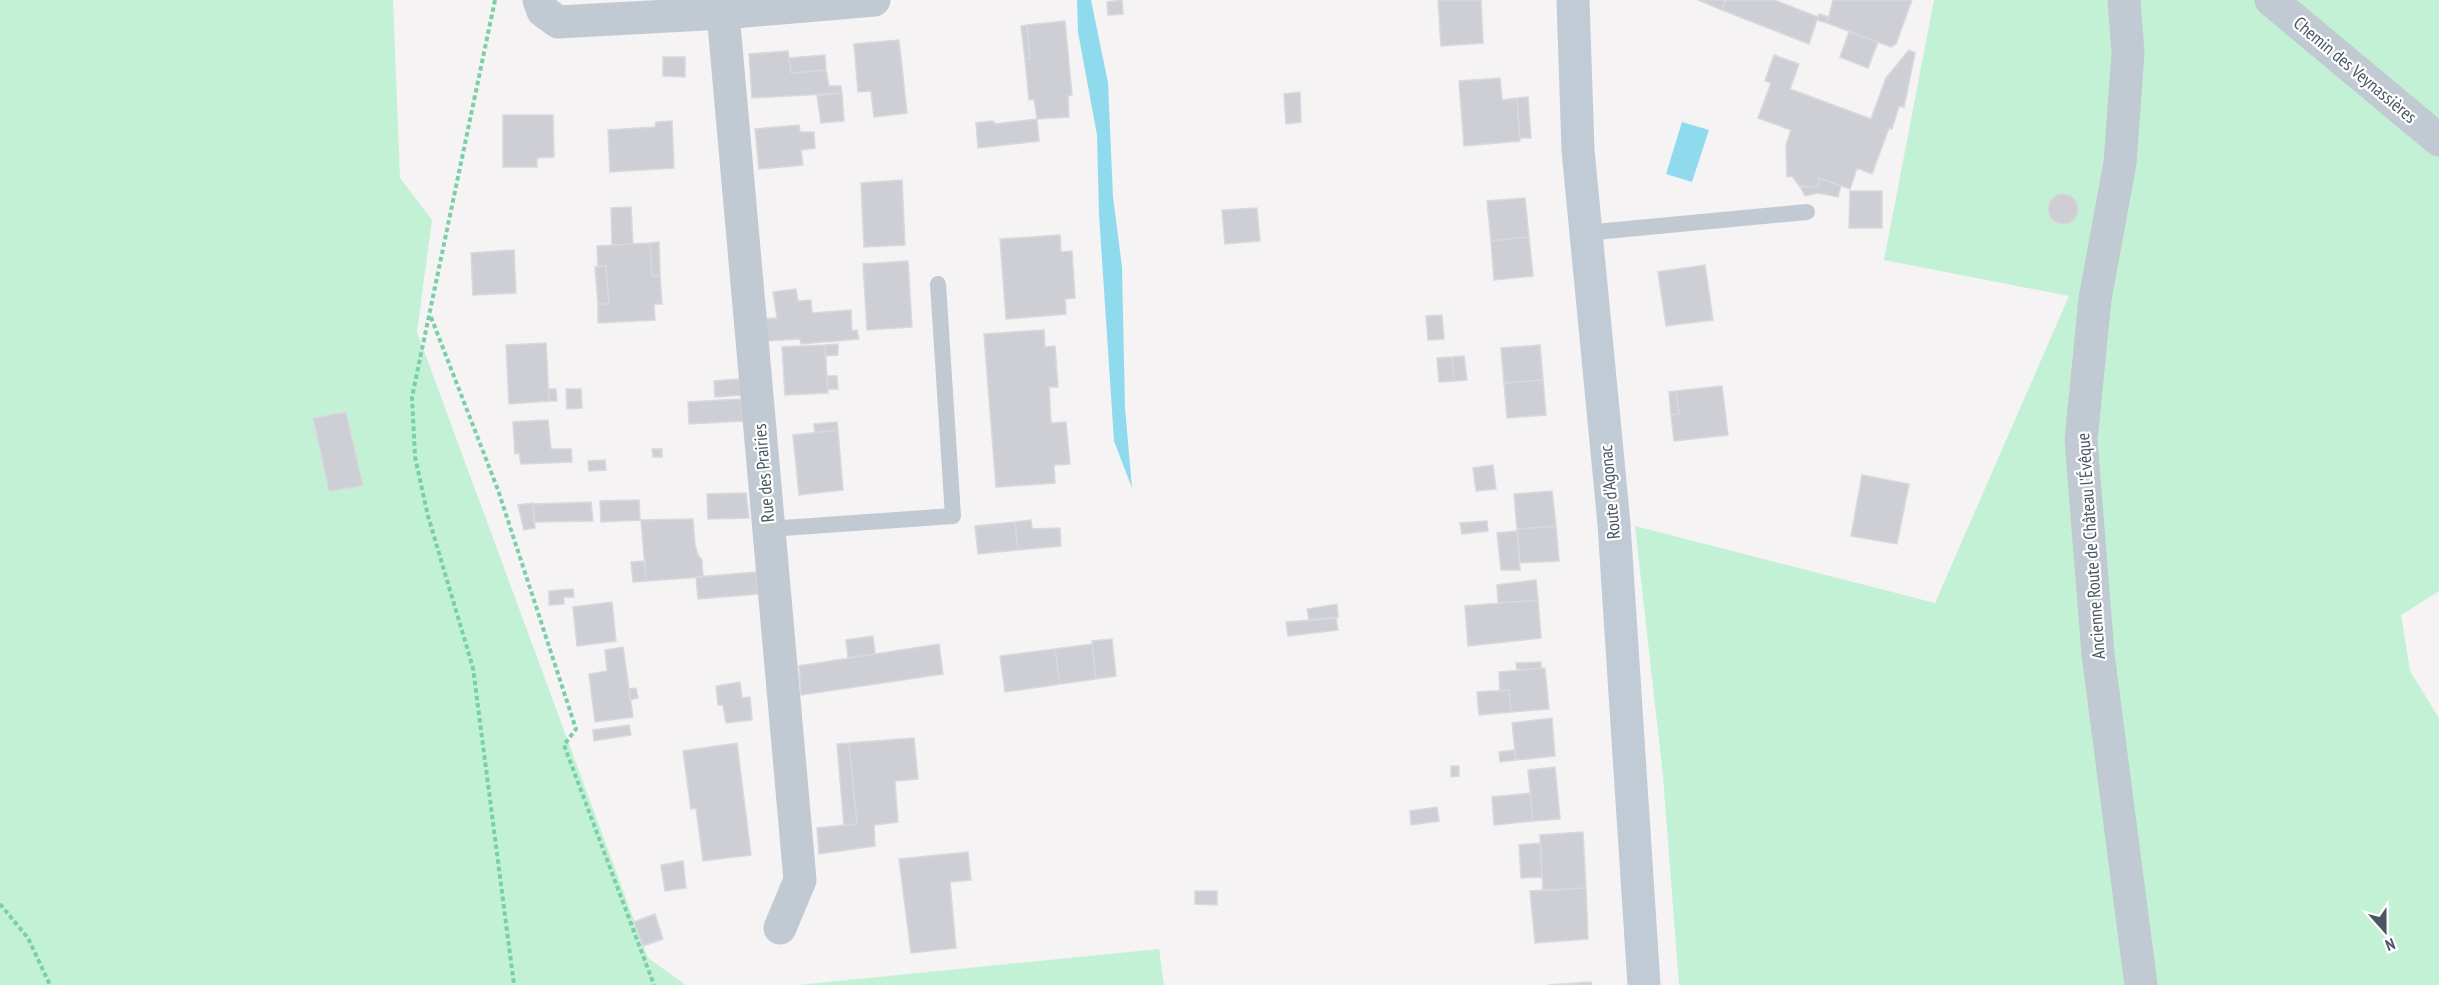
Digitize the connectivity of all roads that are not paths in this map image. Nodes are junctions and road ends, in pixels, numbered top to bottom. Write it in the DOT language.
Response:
graph roads {
  1 [pos="539,0"];
  2 [pos="873,0"];
  3 [pos="1573,0"];
  4 [pos="2124,0"];
  5 [pos="2271,0"];
  6 [pos="723,13"];
  7 [pos="2439,140"];
  8 [pos="1807,213"];
  9 [pos="1585,233"];
  10 [pos="938,284"];
  11 [pos="769,529"];
  12 [pos="780,928"];
  13 [pos="1644,985"];
  14 [pos="2141,985"];
  1 -- 6 [label="street"];
  2 -- 6 [label="street"];
  3 -- 9 [label="main road, Route d'Agonac"];
  4 -- 14 [label="street, Ancienne Route de Château l'Évêque"];
  5 -- 7 [label="street, Chemin des Veynassières"];
  6 -- 11 [label="street, Rue des Prairies"];
  8 -- 9 [label="lane"];
  9 -- 13 [label="main road, Route d'Agonac"];
  10 -- 11 [label="lane"];
  11 -- 12 [label="street, Rue des Prairies"];
}
